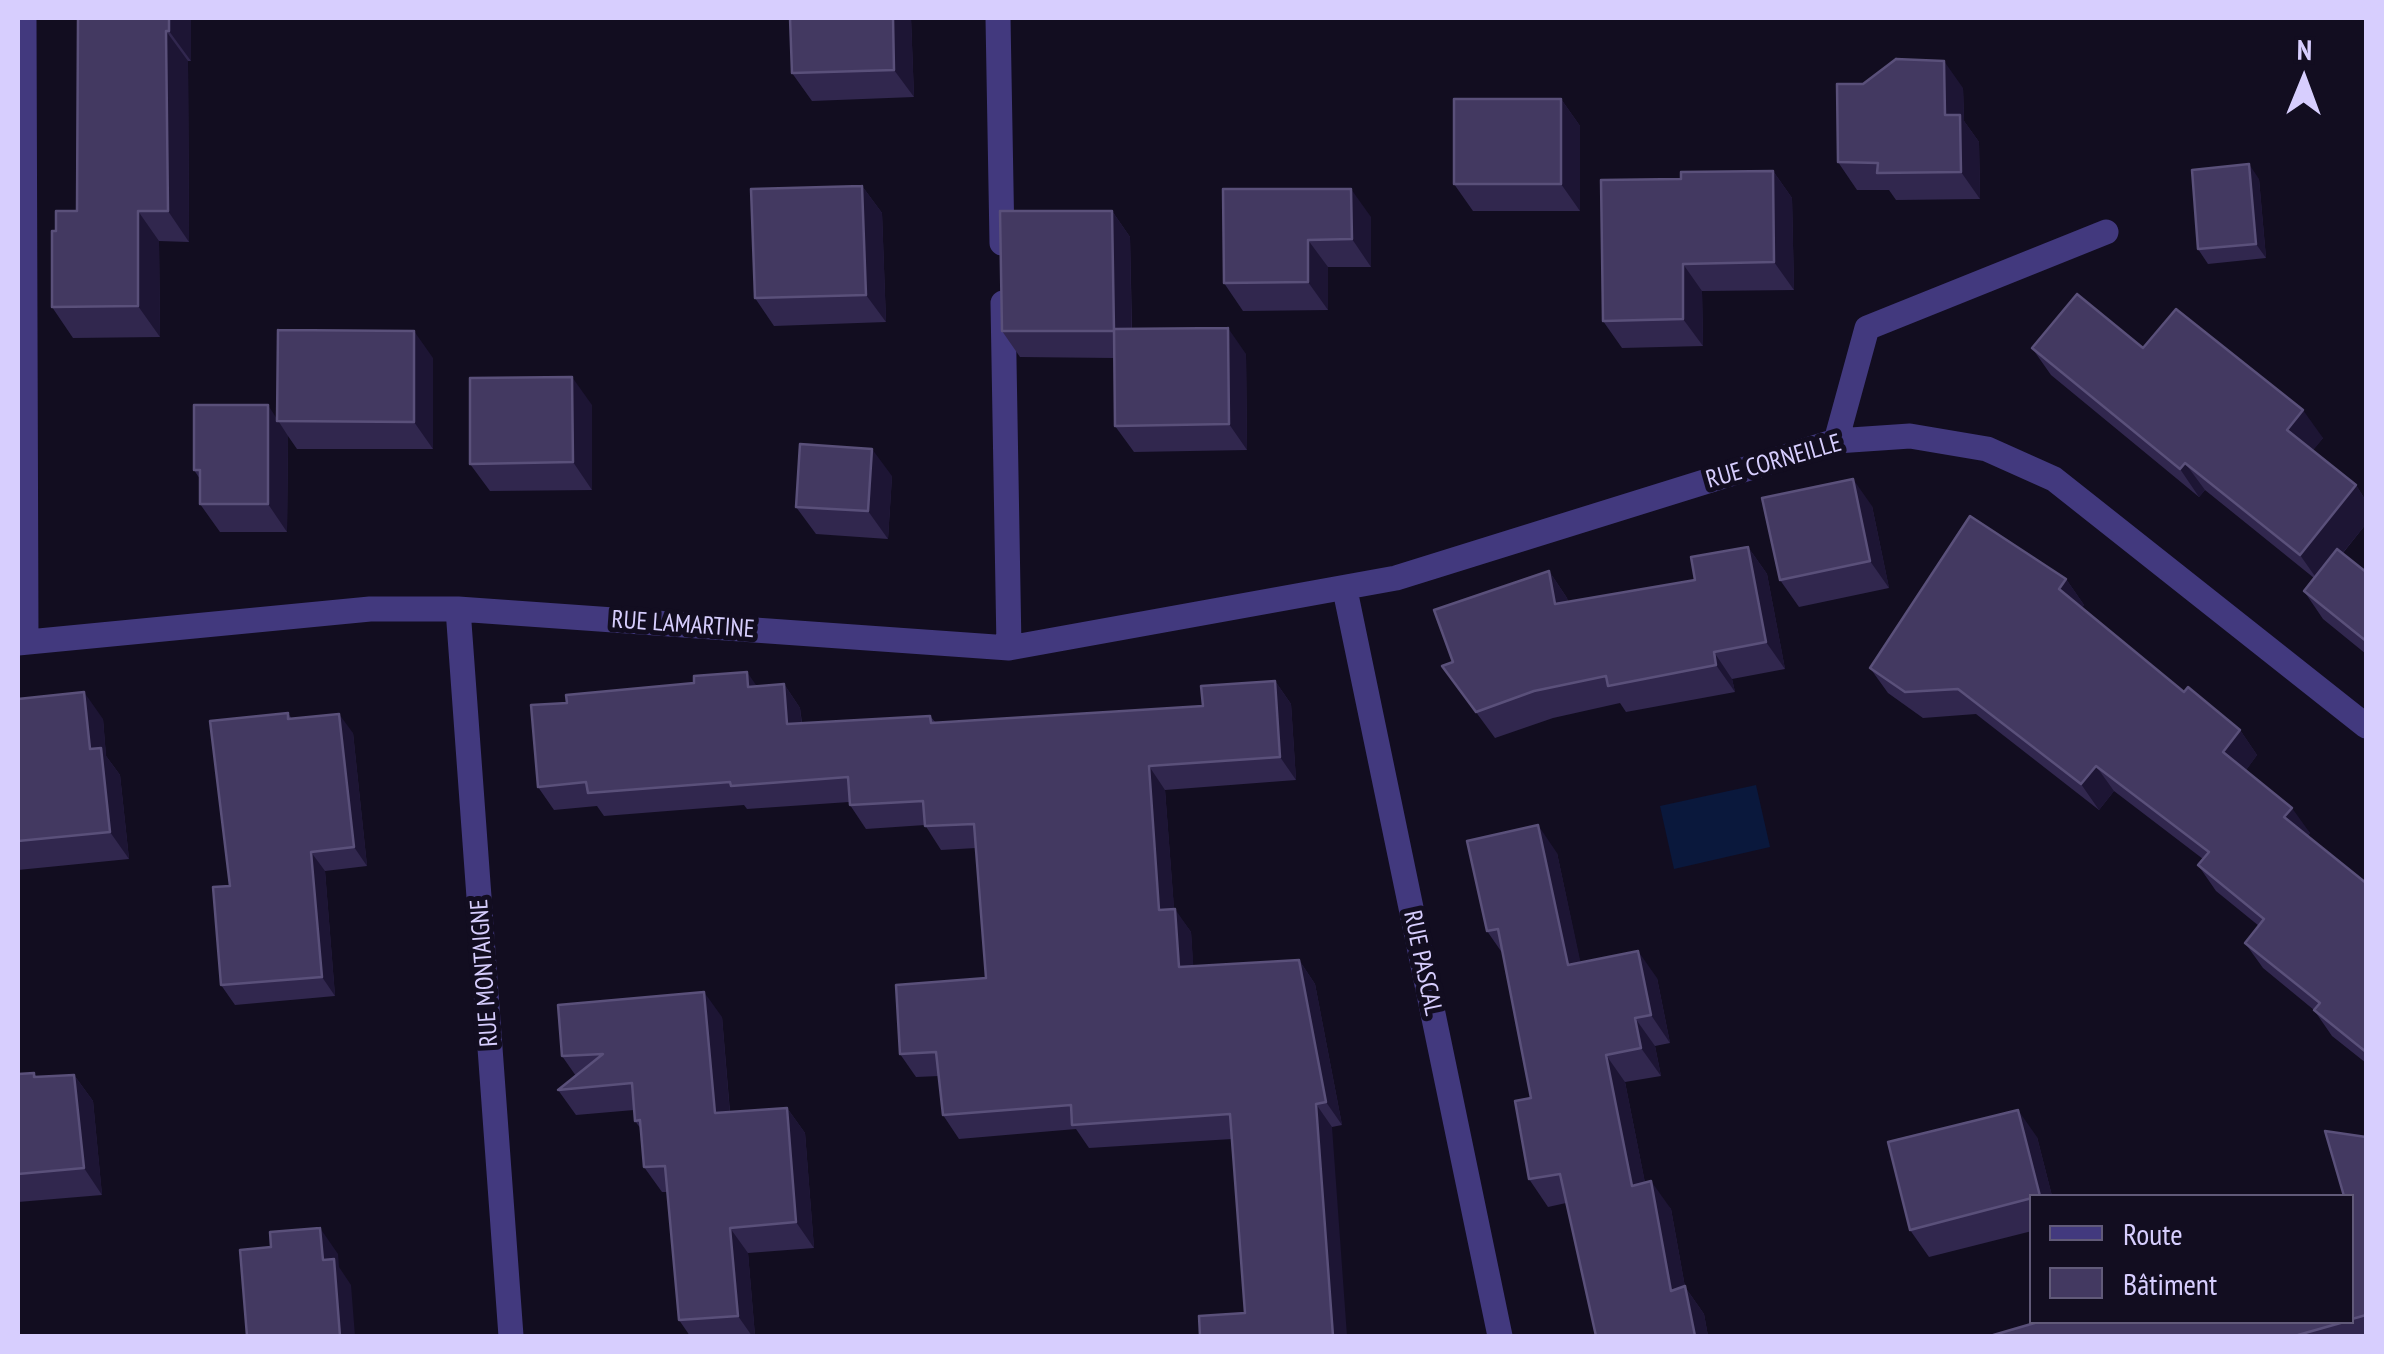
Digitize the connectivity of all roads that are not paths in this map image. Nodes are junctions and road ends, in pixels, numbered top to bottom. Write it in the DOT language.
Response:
graph roads {
  1 [pos="24,18"];
  2 [pos="998,18"];
  3 [pos="2106,232"];
  4 [pos="1836,441"];
  5 [pos="1344,590"];
  6 [pos="458,609"];
  7 [pos="22,643"];
  8 [pos="1009,648"];
  9 [pos="2366,726"];
  10 [pos="512,1336"];
  11 [pos="1500,1336"];
  1 -- 7 [label="street"];
  2 -- 8 [label="street"];
  3 -- 4 [label="street"];
  4 -- 5 [label="street, RUE CORNEILLE"];
  4 -- 9 [label="street, RUE CORNEILLE"];
  5 -- 8 [label="street, RUE LAMARTINE"];
  5 -- 11 [label="street, RUE PASCAL"];
  6 -- 7 [label="street, RUE LAMARTINE"];
  6 -- 8 [label="street, RUE LAMARTINE"];
  6 -- 10 [label="street, RUE MONTAIGNE"];
}
